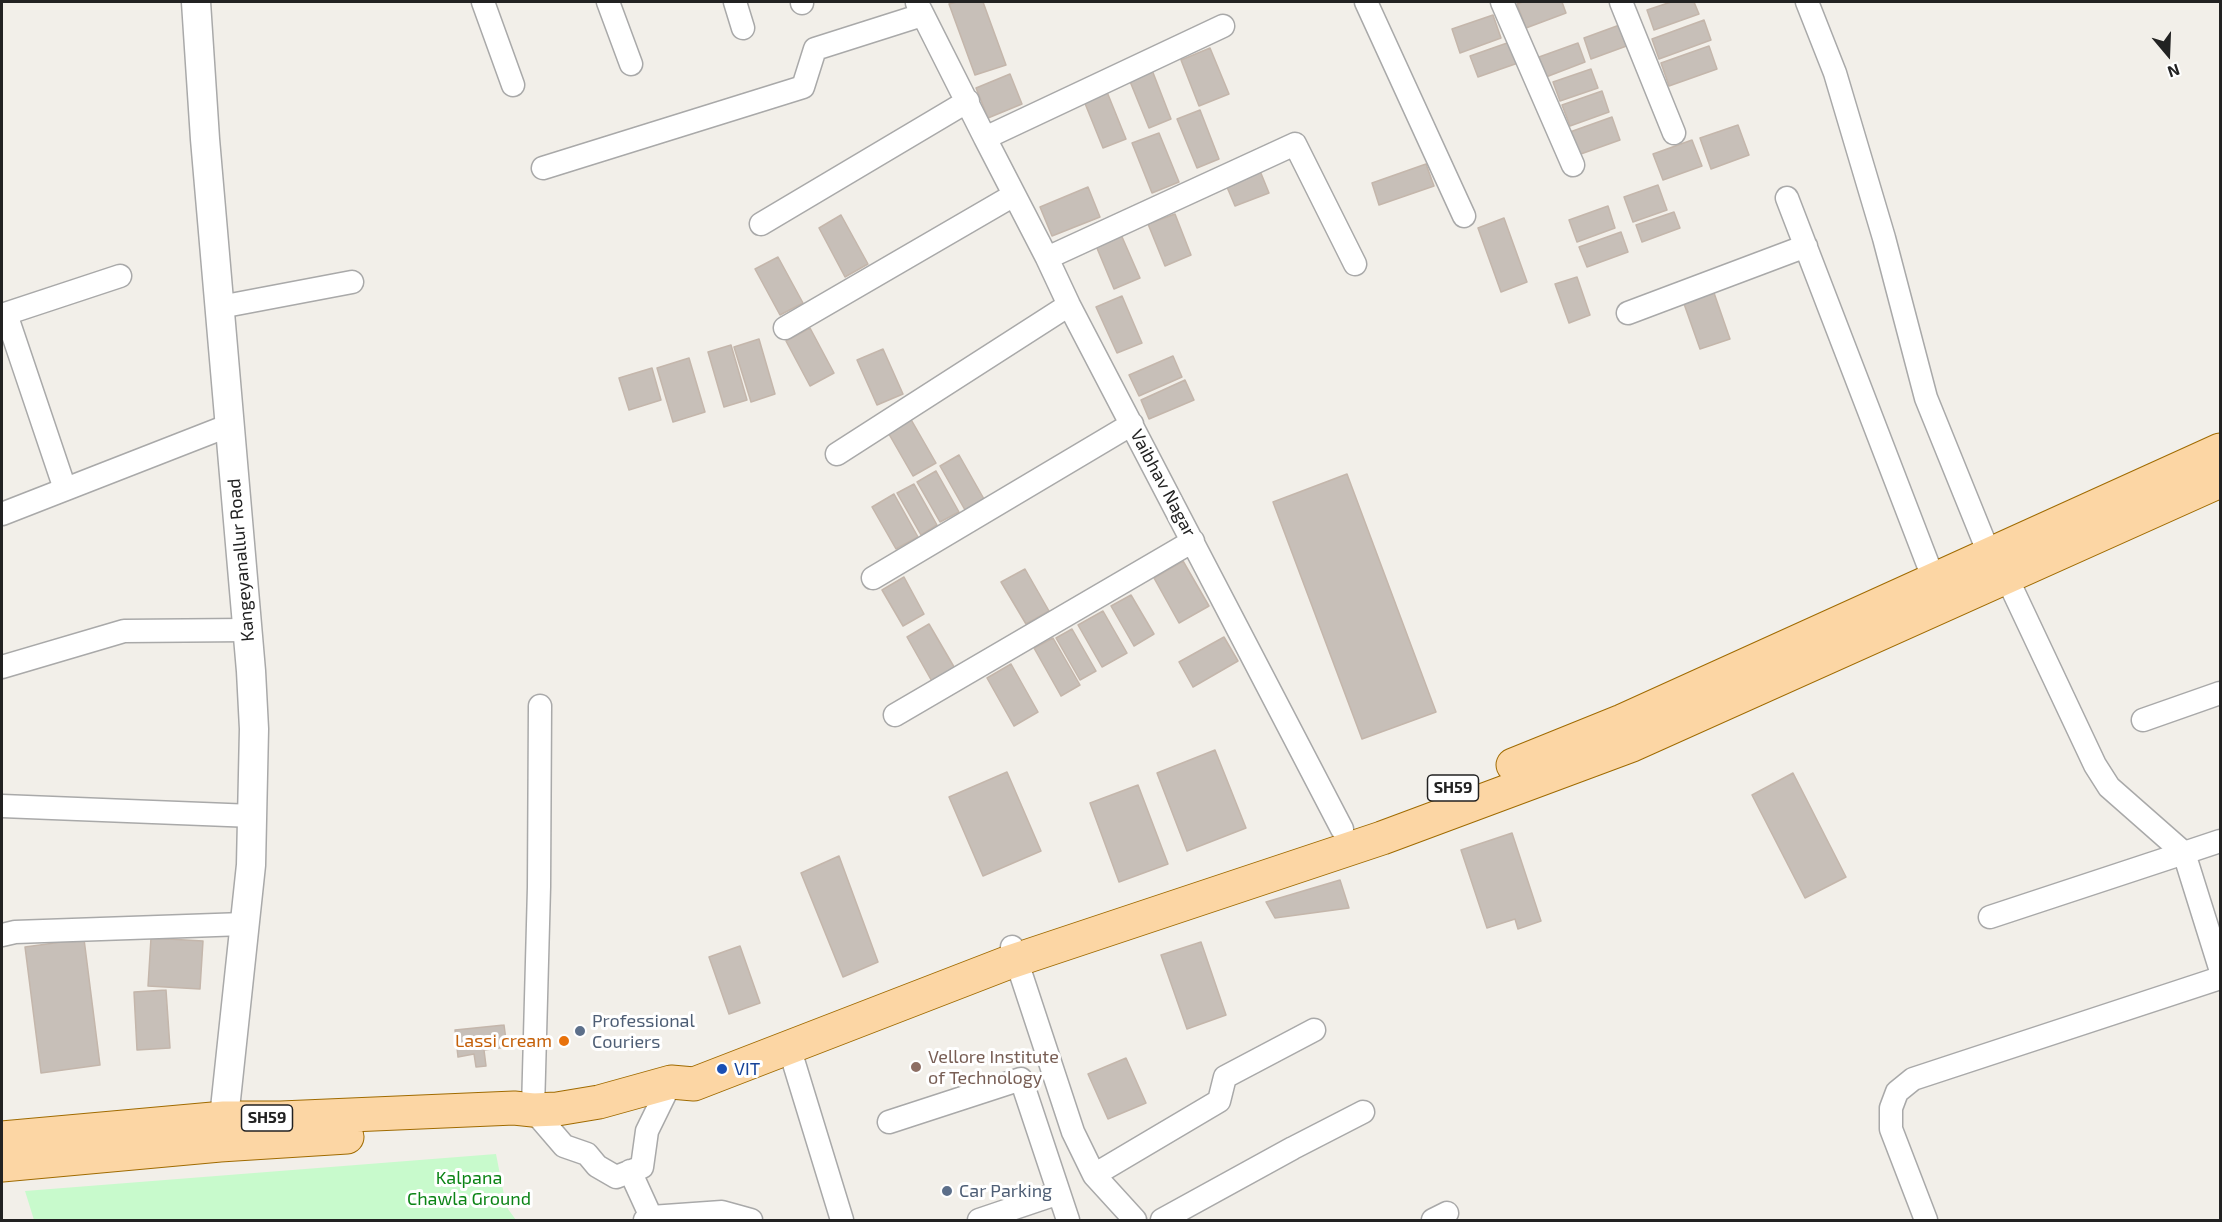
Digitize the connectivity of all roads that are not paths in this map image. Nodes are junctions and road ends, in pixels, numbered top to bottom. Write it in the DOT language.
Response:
graph roads {
  1 [pos="196,2"];
  2 [pos="483,2"];
  3 [pos="608,2"];
  4 [pos="735,2"];
  5 [pos="1366,2"];
  6 [pos="1502,2"];
  7 [pos="1621,2"];
  8 [pos="1807,2"];
  9 [pos="919,8"];
  10 [pos="1223,26"];
  11 [pos="743,28"];
  12 [pos="632,64"];
  13 [pos="513,85"];
  14 [pos="968,101"];
  15 [pos="1674,133"];
  16 [pos="985,138"];
  17 [pos="1574,165"];
  18 [pos="543,168"];
  19 [pos="1014,195"];
  20 [pos="1787,198"];
  21 [pos="1464,216"];
  22 [pos="760,225"];
  23 [pos="1806,246"];
  24 [pos="1047,258"];
  25 [pos="1355,264"];
  26 [pos="120,276"];
  27 [pos="352,282"];
  28 [pos="1069,305"];
  29 [pos="220,307"];
  30 [pos="1628,313"];
  31 [pos="4,315"];
  32 [pos="785,328"];
  33 [pos="1132,424"];
  34 [pos="230,425"];
  35 [pos="2220,450"];
  36 [pos="837,454"];
  37 [pos="2220,481"];
  38 [pos="65,489"];
  39 [pos="2,514"];
  40 [pos="1193,541"];
  41 [pos="1998,566"];
  42 [pos="873,578"];
  43 [pos="1934,580"];
  44 [pos="247,630"];
  45 [pos="2,668"];
  46 [pos="2220,693"];
  47 [pos="540,706"];
  48 [pos="896,715"];
  49 [pos="2144,720"];
  50 [pos="2,806"];
  51 [pos="253,816"];
  52 [pos="1342,829"];
  53 [pos="2220,841"];
  54 [pos="2184,853"];
  55 [pos="1989,916"];
  56 [pos="244,924"];
  57 [pos="2,935"];
  58 [pos="1014,953"];
  59 [pos="2220,968"];
  60 [pos="2220,978"];
  61 [pos="1314,1030"];
  62 [pos="789,1047"];
  63 [pos="671,1082"];
  64 [pos="533,1110"];
  65 [pos="1363,1112"];
  66 [pos="224,1118"];
  67 [pos="889,1122"];
  68 [pos="2,1138"];
  69 [pos="2,1165"];
  70 [pos="630,1171"];
  71 [pos="1094,1175"];
  72 [pos="1059,1192"];
  73 [pos="648,1219"];
  74 [pos="751,1221"];
  75 [pos="842,1221"];
  76 [pos="979,1221"];
  77 [pos="1068,1221"];
  78 [pos="1135,1221"];
  79 [pos="1162,1221"];
  80 [pos="1926,1221"];
  1 -- 29 [label="street, Kangeyanallur Road"];
  2 -- 13 [label="street"];
  3 -- 12 [label="street"];
  4 -- 11 [label="street"];
  5 -- 21 [label="street"];
  6 -- 17 [label="street"];
  7 -- 15 [label="street"];
  8 -- 41 [label="street"];
  9 -- 14 [label="street, Vaibhav Nagar"];
  9 -- 18 [label="street"];
  10 -- 16 [label="street"];
  14 -- 16 [label="street, Vaibhav Nagar"];
  14 -- 22 [label="street"];
  16 -- 19 [label="street, Vaibhav Nagar"];
  19 -- 24 [label="street, Vaibhav Nagar"];
  19 -- 32 [label="street"];
  20 -- 23 [label="street"];
  23 -- 30 [label="street"];
  23 -- 43 [label="street"];
  24 -- 25 [label="street"];
  24 -- 28 [label="street, Vaibhav Nagar"];
  26 -- 31 [label="street"];
  27 -- 29 [label="street"];
  28 -- 33 [label="street, Vaibhav Nagar"];
  28 -- 36 [label="street"];
  29 -- 34 [label="street, Kangeyanallur Road"];
  31 -- 38 [label="street"];
  33 -- 40 [label="street, Vaibhav Nagar"];
  33 -- 42 [label="street"];
  34 -- 38 [label="street"];
  34 -- 44 [label="street, Kangeyanallur Road"];
  35 -- 41 [label="main road, SH59"];
  37 -- 41 [label="main road"];
  38 -- 39 [label="street"];
  40 -- 48 [label="street"];
  40 -- 52 [label="street, Vaibhav Nagar"];
  41 -- 43 [label="main road, SH59"];
  41 -- 54 [label="street"];
  41 -- 58 [label="main road"];
  43 -- 52 [label="main road, SH59"];
  44 -- 45 [label="street"];
  44 -- 51 [label="street, Kangeyanallur Road"];
  46 -- 49 [label="street"];
  47 -- 64 [label="street"];
  50 -- 51 [label="street"];
  51 -- 56 [label="street, Kangeyanallur Road"];
  52 -- 58 [label="main road, SH59"];
  53 -- 54 [label="street"];
  54 -- 55 [label="street"];
  54 -- 59 [label="street"];
  56 -- 57 [label="street"];
  56 -- 66 [label="street, Kangeyanallur Road"];
  58 -- 62 [label="main road"];
  58 -- 63 [label="main road, SH59"];
  58 -- 71 [label="street"];
  60 -- 80 [label="street"];
  61 -- 71 [label="street"];
  62 -- 63 [label="main road"];
  62 -- 75 [label="street"];
  63 -- 64 [label="main road, SH59"];
  63 -- 70 [label="street"];
  64 -- 66 [label="main road, SH59"];
  64 -- 69 [label="main road"];
  64 -- 70 [label="street"];
  65 -- 79 [label="street"];
  66 -- 68 [label="main road, SH59"];
  67 -- 72 [label="street"];
  70 -- 73 [label="street"];
  71 -- 78 [label="street"];
  72 -- 76 [label="street"];
  72 -- 77 [label="street"];
  73 -- 74 [label="street"];
}
